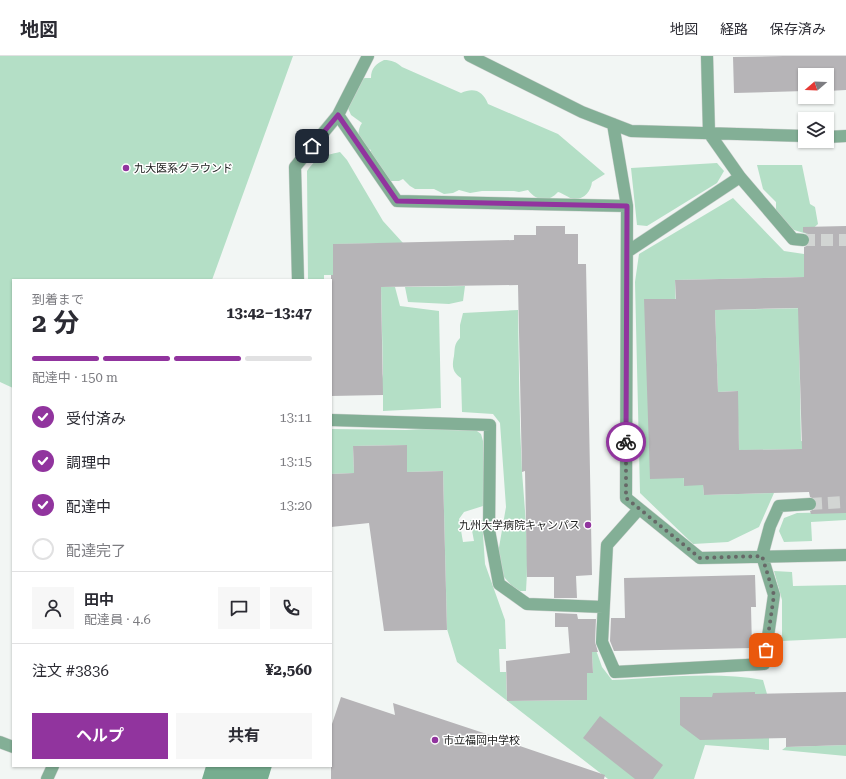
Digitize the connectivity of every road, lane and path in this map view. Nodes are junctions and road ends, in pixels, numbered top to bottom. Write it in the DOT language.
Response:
graph roads {
  1 [pos="368,56"];
  2 [pos="470,56"];
  3 [pos="707,56"];
  4 [pos="338,115"];
  5 [pos="613,124"];
  6 [pos="709,133"];
  7 [pos="798,136"];
  8 [pos="846,136"];
  9 [pos="834,137"];
  10 [pos="740,178"];
  11 [pos="627,206"];
  12 [pos="804,240"];
  13 [pos="627,252"];
  14 [pos="298,279"];
  15 [pos="332,420"];
  16 [pos="810,504"];
  17 [pos="639,509"];
  18 [pos="846,554"];
  19 [pos="762,556"];
  20 [pos="602,607"];
  21 [pos="0,742"];
  22 [pos="12,747"];
  23 [pos="53,767"];
  24 [pos="47,779"];
  1 -- 4 [label="street"];
  2 -- 5 [label="street"];
  3 -- 6 [label="street"];
  4 -- 11 [label="street"];
  4 -- 14 [label="street"];
  5 -- 6 [label="street"];
  5 -- 11 [label="street"];
  6 -- 7 [label="street"];
  6 -- 10 [label="street"];
  8 -- 9 [label="street"];
  10 -- 12 [label="street"];
  10 -- 13 [label="street"];
  11 -- 13 [label="street"];
  13 -- 17 [label="street"];
  15 -- 20 [label="street"];
  16 -- 19 [label="street"];
  17 -- 19 [label="street"];
  17 -- 20 [label="street"];
  18 -- 19 [label="street"];
  19 -- 20 [label="street"];
  21 -- 22 [label="street"];
  23 -- 24 [label="street"];
}
